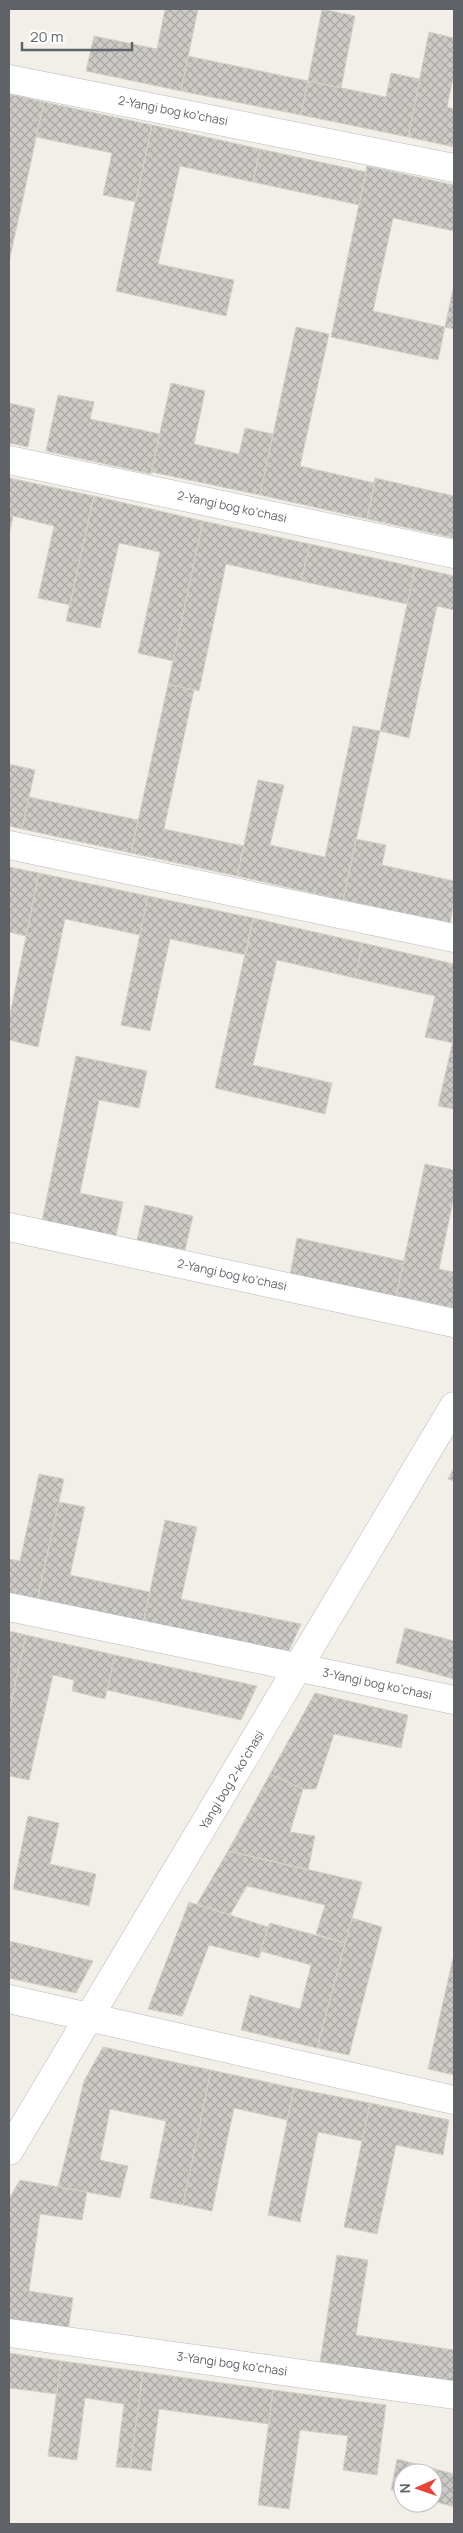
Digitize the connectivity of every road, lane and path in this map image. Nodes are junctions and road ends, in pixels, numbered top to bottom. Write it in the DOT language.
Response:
graph roads {
  1 [pos="9,79"];
  2 [pos="454,168"];
  3 [pos="9,460"];
  4 [pos="454,554"];
  5 [pos="9,845"];
  6 [pos="454,938"];
  7 [pos="9,1228"];
  8 [pos="454,1323"];
  9 [pos="454,1406"];
  10 [pos="9,1607"];
  11 [pos="300,1667"];
  12 [pos="454,1700"];
  13 [pos="9,1999"];
  14 [pos="90,2016"];
  15 [pos="454,2100"];
  16 [pos="9,2152"];
  17 [pos="9,2333"];
  18 [pos="454,2395"];
  1 -- 2 [label="street, 2-Yangi bog koʼchasi"];
  3 -- 4 [label="street, 2-Yangi bog koʼchasi"];
  5 -- 6 [label="street"];
  7 -- 8 [label="street, 2-Yangi bog koʼchasi"];
  9 -- 11 [label="street, Yangi bog 2-koʼchasi"];
  10 -- 11 [label="street"];
  11 -- 12 [label="street, 3-Yangi bog koʼchasi"];
  11 -- 14 [label="street, Yangi bog 2-koʼchasi"];
  13 -- 14 [label="street"];
  14 -- 15 [label="street"];
  14 -- 16 [label="street, Yangi bog 2-koʼchasi"];
  17 -- 18 [label="street, 3-Yangi bog koʼchasi"];
}
